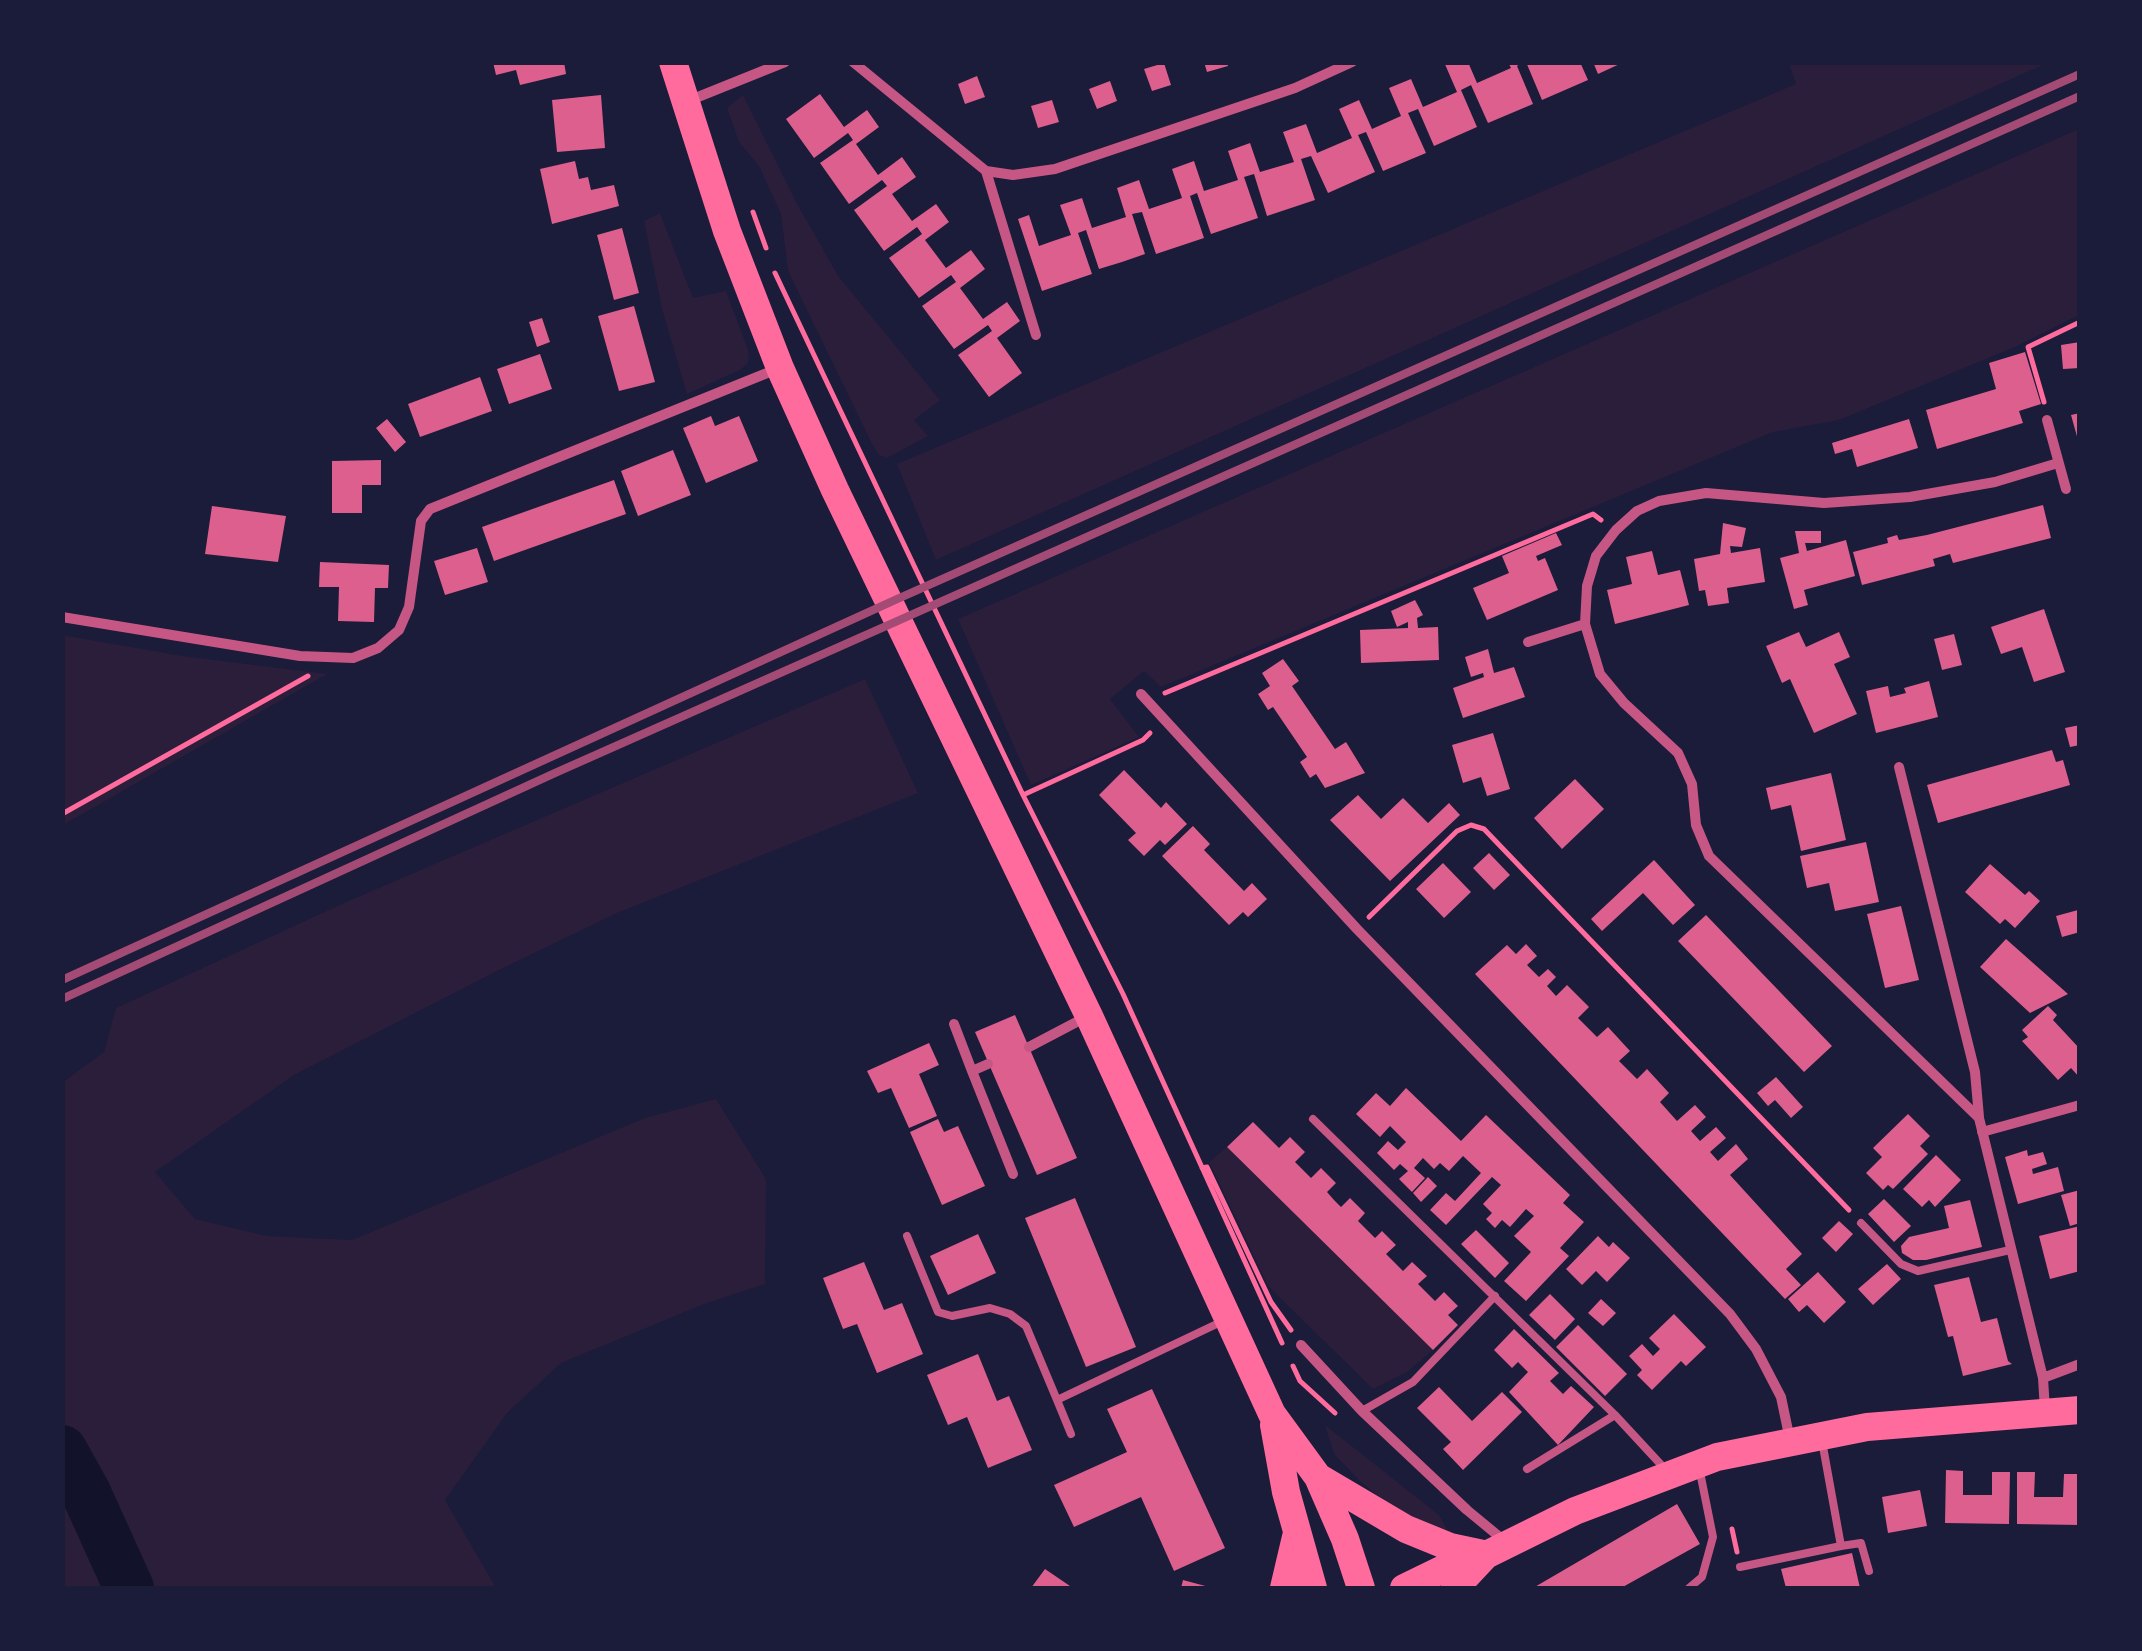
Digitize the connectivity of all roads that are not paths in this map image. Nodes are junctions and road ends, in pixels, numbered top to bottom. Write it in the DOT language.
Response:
graph roads {
  1 [pos="672,62"];
  2 [pos="785,62"];
  3 [pos="853,62"];
  4 [pos="1352,62"];
  5 [pos="684,102"];
  6 [pos="986,171"];
  7 [pos="1036,335"];
  8 [pos="780,368"];
  9 [pos="2047,420"];
  10 [pos="2058,463"];
  11 [pos="2066,488"];
  12 [pos="62,617"];
  13 [pos="1585,624"];
  14 [pos="1528,642"];
  15 [pos="1141,694"];
  16 [pos="1899,767"];
  17 [pos="1089,1016"];
  18 [pos="954,1024"];
  19 [pos="1028,1047"];
  20 [pos="988,1064"];
  21 [pos="972,1071"];
  22 [pos="2080,1106"];
  23 [pos="1979,1118"];
  24 [pos="1313,1119"];
  25 [pos="1982,1132"];
  26 [pos="1013,1174"];
  27 [pos="1861,1223"];
  28 [pos="907,1236"];
  29 [pos="2010,1250"];
  30 [pos="1495,1296"];
  31 [pos="1227,1319"];
  32 [pos="1301,1345"];
  33 [pos="2080,1364"];
  34 [pos="2043,1378"];
  35 [pos="1057,1400"];
  36 [pos="2080,1410"];
  37 [pos="1362,1411"];
  38 [pos="2045,1411"];
  39 [pos="1272,1414"];
  40 [pos="1614,1415"];
  41 [pos="1071,1434"];
  42 [pos="1821,1435"];
  43 [pos="1790,1440"];
  44 [pos="1698,1463"];
  45 [pos="1527,1469"];
  46 [pos="1668,1473"];
  47 [pos="1318,1478"];
  48 [pos="1297,1534"];
  49 [pos="1842,1546"];
  50 [pos="1497,1549"];
  51 [pos="1740,1567"];
  52 [pos="1869,1571"];
  53 [pos="1284,1588"];
  54 [pos="1313,1588"];
  55 [pos="1361,1588"];
  56 [pos="1404,1588"];
  57 [pos="1455,1588"];
  58 [pos="1689,1588"];
  1 -- 5 [label="highway"];
  2 -- 5 [label="street"];
  3 -- 6 [label="street"];
  4 -- 6 [label="street"];
  5 -- 8 [label="highway"];
  6 -- 7 [label="street"];
  8 -- 12 [label="street"];
  8 -- 17 [label="highway"];
  9 -- 10 [label="street"];
  10 -- 11 [label="street"];
  10 -- 13 [label="street"];
  13 -- 14 [label="street"];
  13 -- 23 [label="street"];
  15 -- 43 [label="street"];
  16 -- 23 [label="street"];
  17 -- 19 [label="street"];
  17 -- 31 [label="highway"];
  18 -- 21 [label="street"];
  20 -- 21 [label="street"];
  21 -- 26 [label="street"];
  22 -- 25 [label="street"];
  23 -- 25 [label="street"];
  24 -- 30 [label="lane"];
  25 -- 29 [label="street"];
  27 -- 29 [label="lane"];
  28 -- 35 [label="lane"];
  29 -- 34 [label="street"];
  30 -- 37 [label="lane"];
  30 -- 40 [label="lane"];
  31 -- 35 [label="lane"];
  31 -- 39 [label="highway"];
  32 -- 37 [label="street"];
  33 -- 34 [label="street"];
  34 -- 38 [label="street"];
  35 -- 41 [label="lane"];
  36 -- 38 [label="highway"];
  37 -- 50 [label="street"];
  38 -- 42 [label="highway"];
  39 -- 47 [label="highway"];
  39 -- 48 [label="highway"];
  40 -- 45 [label="lane"];
  40 -- 46 [label="lane"];
  42 -- 43 [label="highway"];
  42 -- 49 [label="lane"];
  43 -- 44 [label="highway"];
  44 -- 46 [label="highway"];
  44 -- 58 [label="lane"];
  46 -- 50 [label="highway"];
  47 -- 50 [label="highway"];
  47 -- 55 [label="highway"];
  48 -- 53 [label="highway"];
  48 -- 54 [label="highway"];
  49 -- 51 [label="lane"];
  49 -- 52 [label="lane"];
  50 -- 56 [label="highway"];
  50 -- 57 [label="highway"];
}
